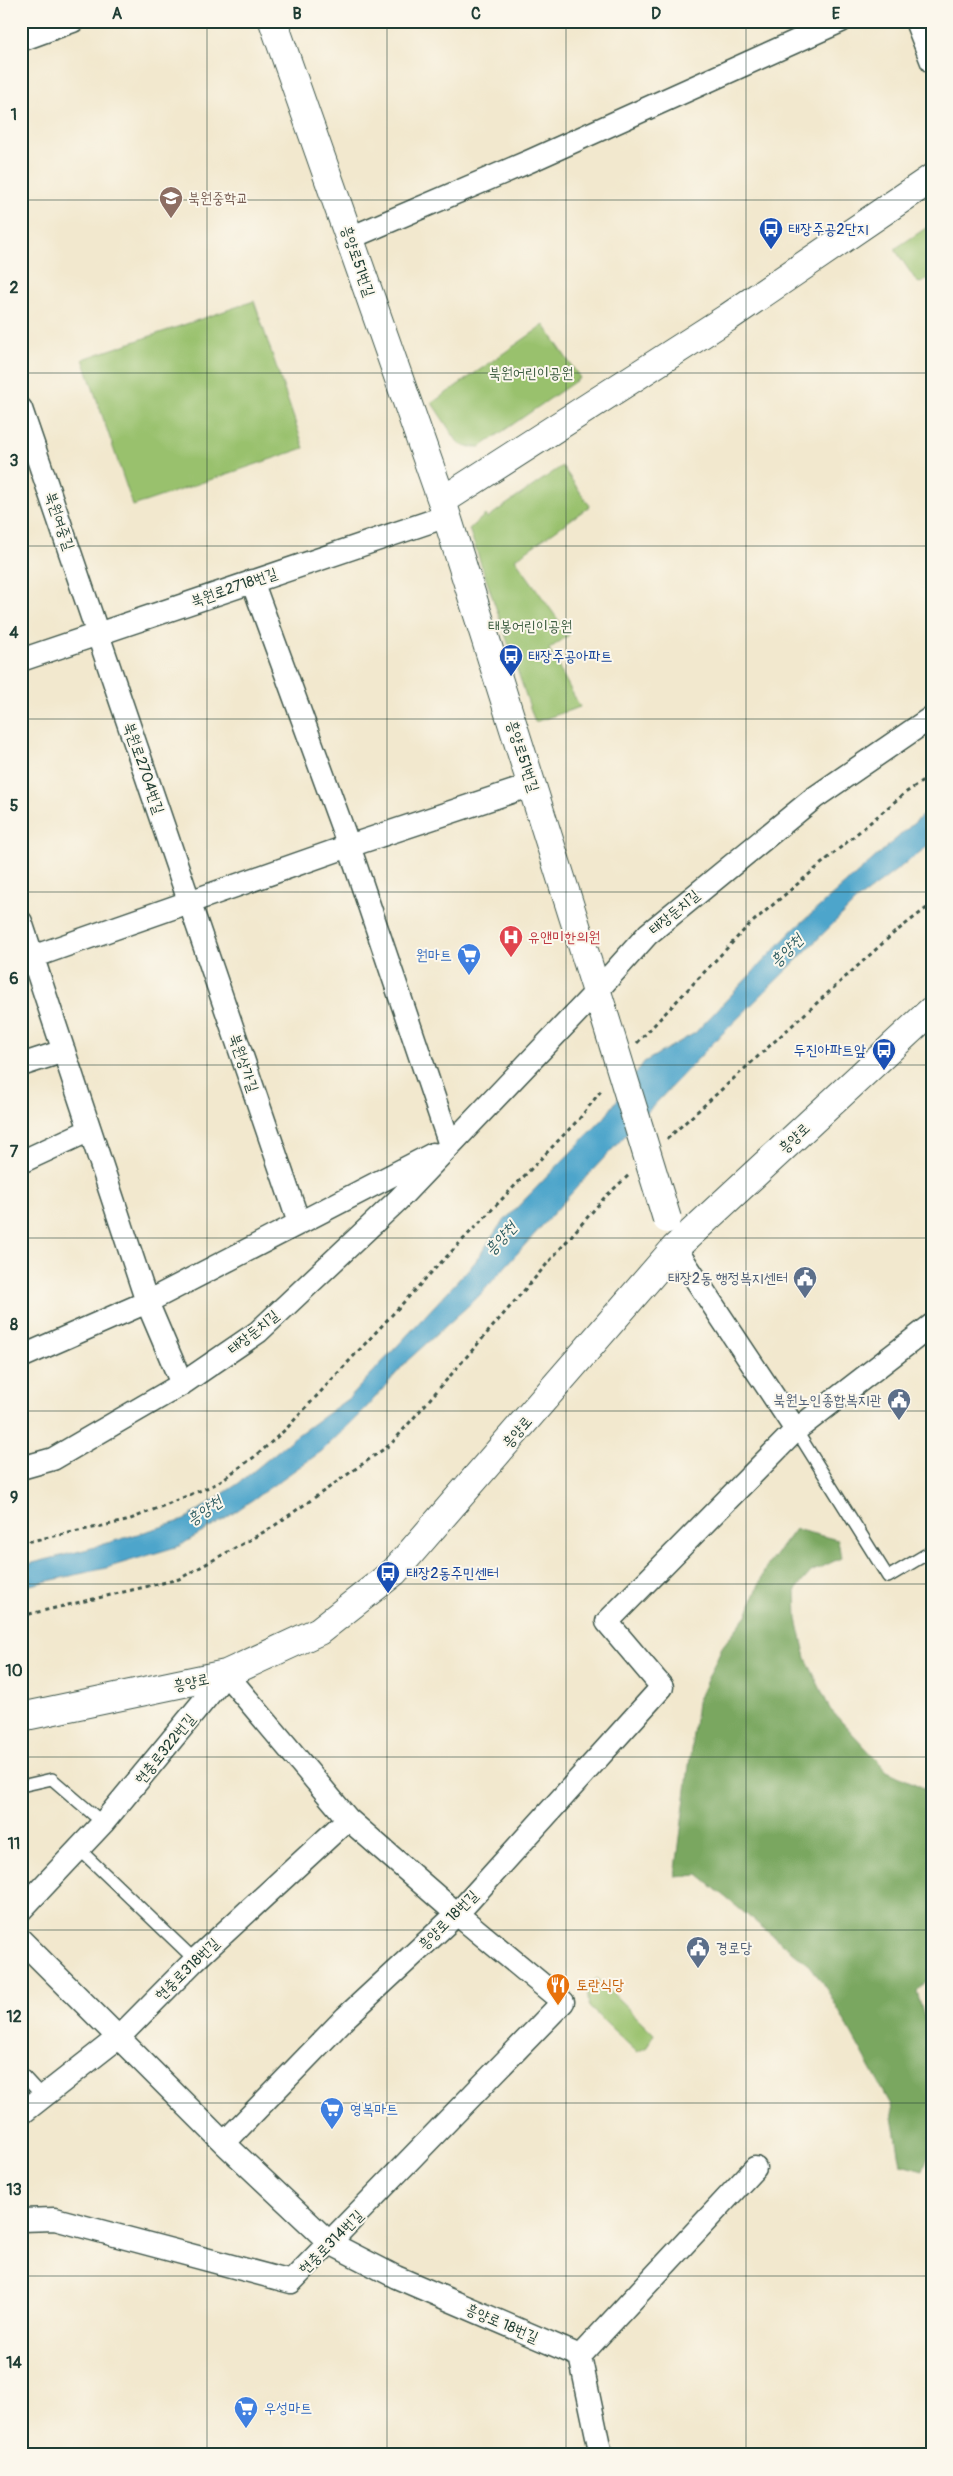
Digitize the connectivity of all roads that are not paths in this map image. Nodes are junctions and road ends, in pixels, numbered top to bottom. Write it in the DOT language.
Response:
graph roads {
  1 [pos="73,21"];
  2 [pos="273,21"];
  3 [pos="841,21"];
  4 [pos="916,21"];
  5 [pos="21,40"];
  6 [pos="932,62"];
  7 [pos="932,178"];
  8 [pos="350,238"];
  9 [pos="21,409"];
  10 [pos="444,508"];
  11 [pos="252,580"];
  12 [pos="98,633"];
  13 [pos="21,660"];
  14 [pos="932,717"];
  15 [pos="532,785"];
  16 [pos="349,846"];
  17 [pos="190,904"];
  18 [pos="21,922"];
  19 [pos="28,959"];
  20 [pos="600,1001"];
  21 [pos="932,1010"];
  22 [pos="64,1051"];
  23 [pos="21,1065"];
  24 [pos="90,1130"];
  25 [pos="450,1145"];
  26 [pos="21,1162"];
  27 [pos="299,1223"];
  28 [pos="676,1248"];
  29 [pos="147,1302"];
  30 [pos="932,1325"];
  31 [pos="21,1357"];
  32 [pos="182,1384"];
  33 [pos="796,1430"];
  34 [pos="21,1468"];
  35 [pos="932,1551"];
  36 [pos="226,1674"];
  37 [pos="21,1717"];
  38 [pos="21,1786"];
  39 [pos="348,1819"];
  40 [pos="104,1823"];
  41 [pos="79,1849"];
  42 [pos="21,1910"];
  43 [pos="457,1914"];
  44 [pos="21,1940"];
  45 [pos="195,1960"];
  46 [pos="119,2037"];
  47 [pos="21,2074"];
  48 [pos="43,2097"];
  49 [pos="21,2114"];
  50 [pos="224,2143"];
  51 [pos="755,2168"];
  52 [pos="21,2220"];
  53 [pos="330,2243"];
  54 [pos="580,2356"];
  55 [pos="600,2455"];
  1 -- 5 [label="street"];
  2 -- 8 [label="street, 흥양로51번길"];
  3 -- 8 [label="street"];
  4 -- 6 [label="street"];
  7 -- 10 [label="street"];
  8 -- 10 [label="street, 흥양로51번길"];
  9 -- 12 [label="street, 북원여중길"];
  10 -- 11 [label="street, 북원로2718번길"];
  10 -- 15 [label="street, 흥양로51번길"];
  11 -- 12 [label="street, 북원로2718번길"];
  11 -- 16 [label="street"];
  12 -- 13 [label="street, 북원로2718번길"];
  12 -- 17 [label="street, 북원로2704번길"];
  14 -- 20 [label="street, 태장둔치길"];
  15 -- 16 [label="street"];
  15 -- 20 [label="street, 흥양로51번길"];
  16 -- 17 [label="street"];
  16 -- 25 [label="street"];
  17 -- 19 [label="street"];
  17 -- 27 [label="street, 북원상가길"];
  18 -- 19 [label="street"];
  19 -- 22 [label="street"];
  20 -- 25 [label="street, 태장둔치길"];
  20 -- 28 [label="street, 흥양로51번길, bridge"];
  21 -- 28 [label="street, 흥양로"];
  22 -- 23 [label="street"];
  22 -- 24 [label="street"];
  24 -- 26 [label="street"];
  24 -- 29 [label="street"];
  25 -- 27 [label="street"];
  25 -- 32 [label="street, 태장둔치길"];
  27 -- 29 [label="street"];
  28 -- 33 [label="street"];
  28 -- 36 [label="street, 흥양로"];
  29 -- 31 [label="street"];
  29 -- 32 [label="street"];
  30 -- 33 [label="street"];
  32 -- 34 [label="street, 태장둔치길"];
  33 -- 35 [label="lane"];
  33 -- 43 [label="street, 흥양로 18번길"];
  36 -- 37 [label="street, 흥양로"];
  36 -- 39 [label="street"];
  36 -- 40 [label="street, 현충로322번길"];
  38 -- 40 [label="lane"];
  39 -- 43 [label="street"];
  39 -- 45 [label="street, 현충로318번길"];
  40 -- 41 [label="street, 현충로322번길"];
  41 -- 42 [label="street, 현충로322번길"];
  41 -- 45 [label="lane"];
  43 -- 50 [label="street, 흥양로 18번길"];
  43 -- 53 [label="street, 현충로314번길"];
  44 -- 46 [label="street, 흥양로 18번길"];
  45 -- 46 [label="street, 현충로318번길"];
  46 -- 48 [label="street, 현충로318번길"];
  46 -- 50 [label="street, 흥양로 18번길"];
  47 -- 48 [label="lane"];
  48 -- 49 [label="street, 현충로318번길"];
  50 -- 53 [label="street, 흥양로 18번길"];
  51 -- 54 [label="street"];
  52 -- 53 [label="street, 현충로314번길"];
  53 -- 54 [label="street, 흥양로 18번길"];
  54 -- 55 [label="street"];
}
